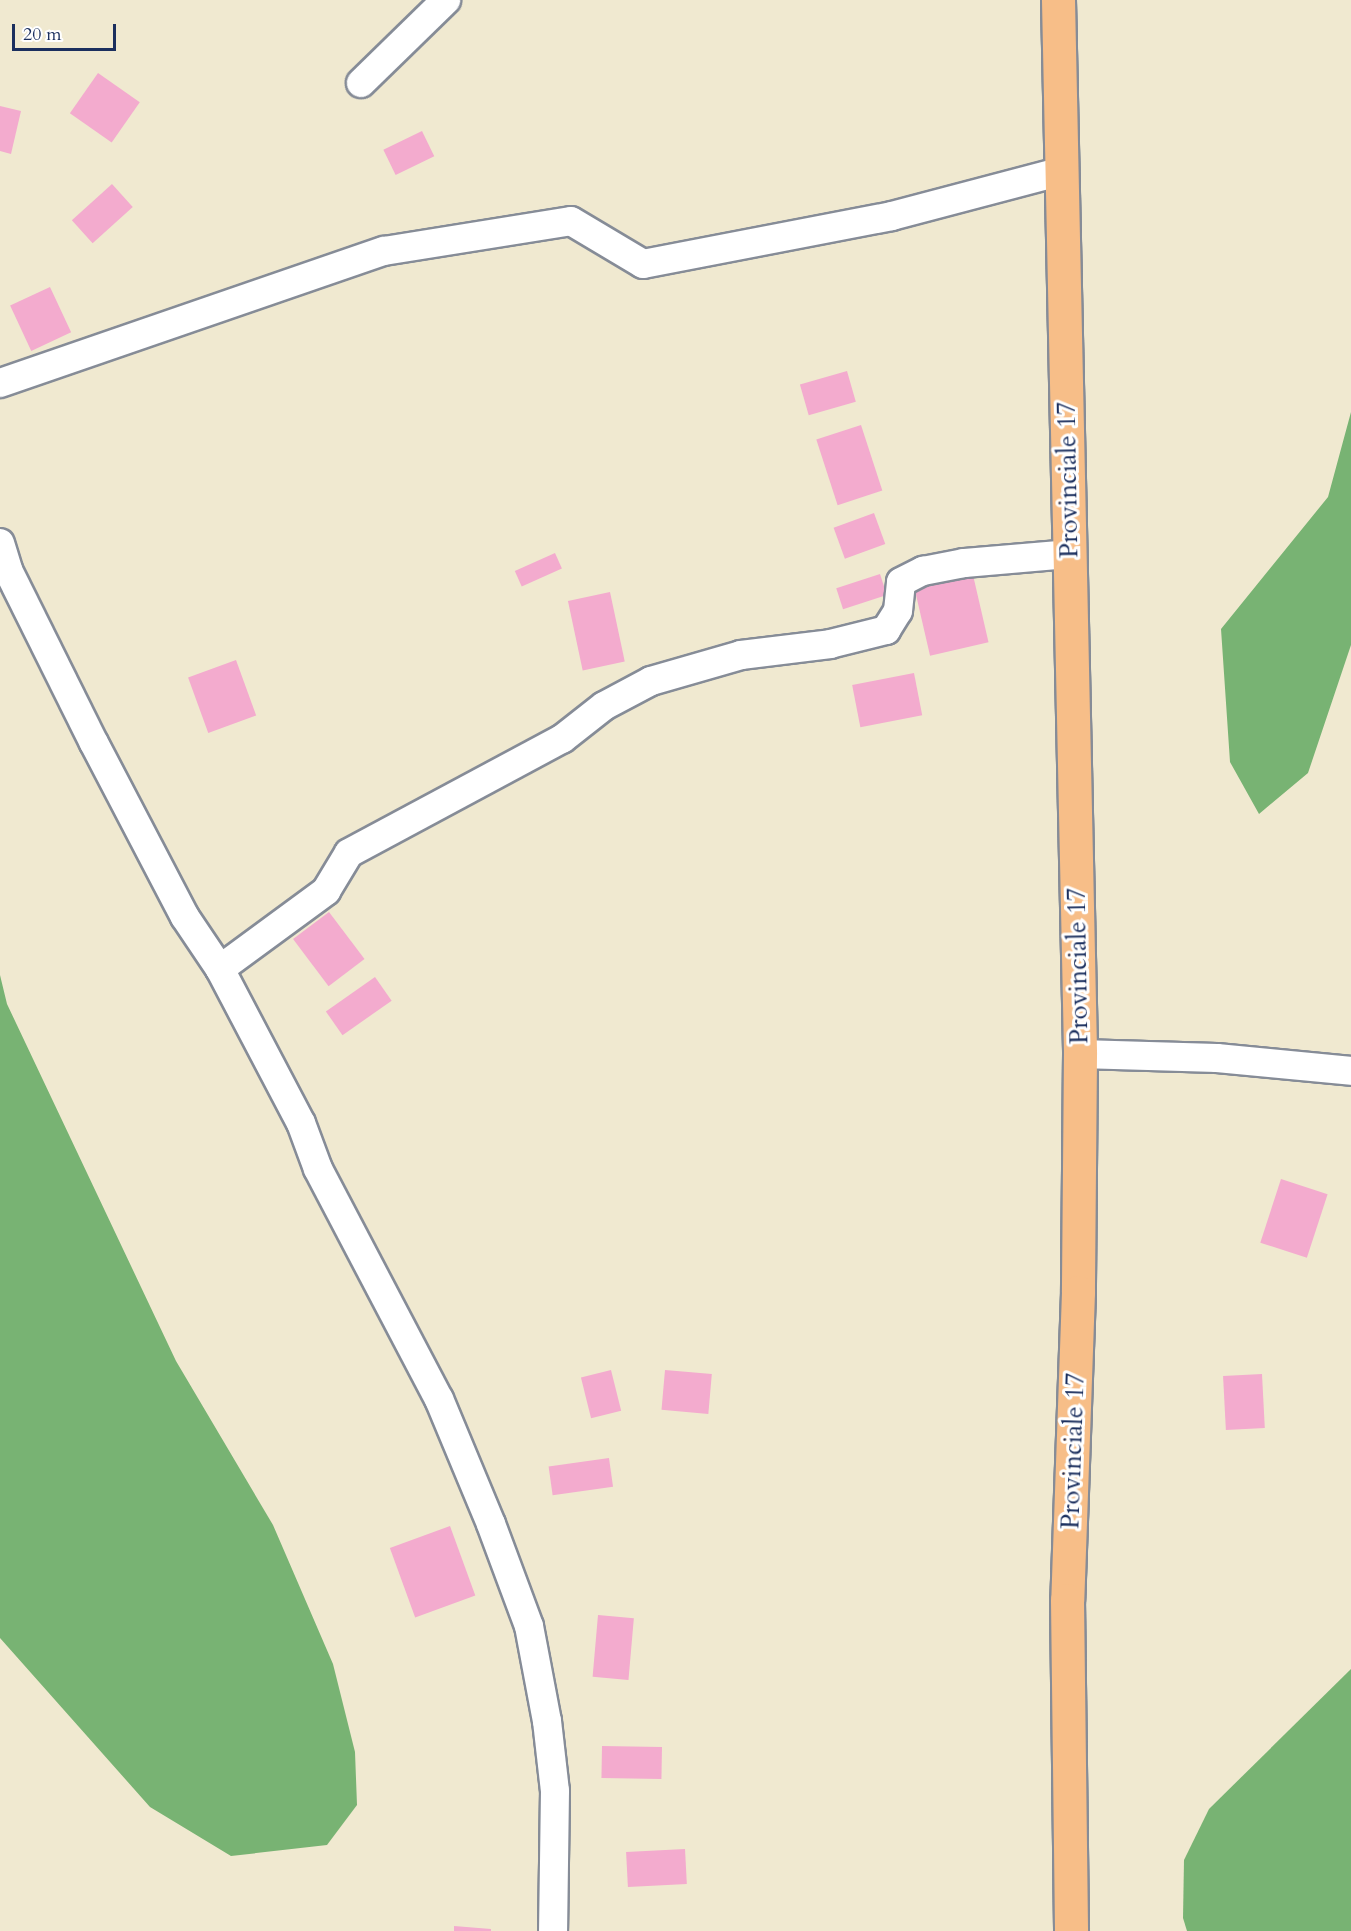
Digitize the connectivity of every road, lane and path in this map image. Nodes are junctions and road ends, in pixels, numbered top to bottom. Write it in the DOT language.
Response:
graph roads {
  1 [pos="446,0"];
  2 [pos="1058,0"];
  3 [pos="361,83"];
  4 [pos="1062,171"];
  5 [pos="0,383"];
  6 [pos="0,543"];
  7 [pos="1069,554"];
  8 [pos="220,969"];
  9 [pos="1080,1054"];
  10 [pos="1351,1071"];
  11 [pos="554,1931"];
  12 [pos="1071,1931"];
  1 -- 3 [label="street"];
  2 -- 4 [label="main road, Provinciale 17"];
  4 -- 5 [label="street"];
  4 -- 7 [label="main road, Provinciale 17"];
  6 -- 8 [label="street"];
  7 -- 8 [label="street"];
  7 -- 9 [label="main road, Provinciale 17"];
  8 -- 11 [label="street"];
  9 -- 10 [label="street"];
  9 -- 12 [label="main road, Provinciale 17"];
}
